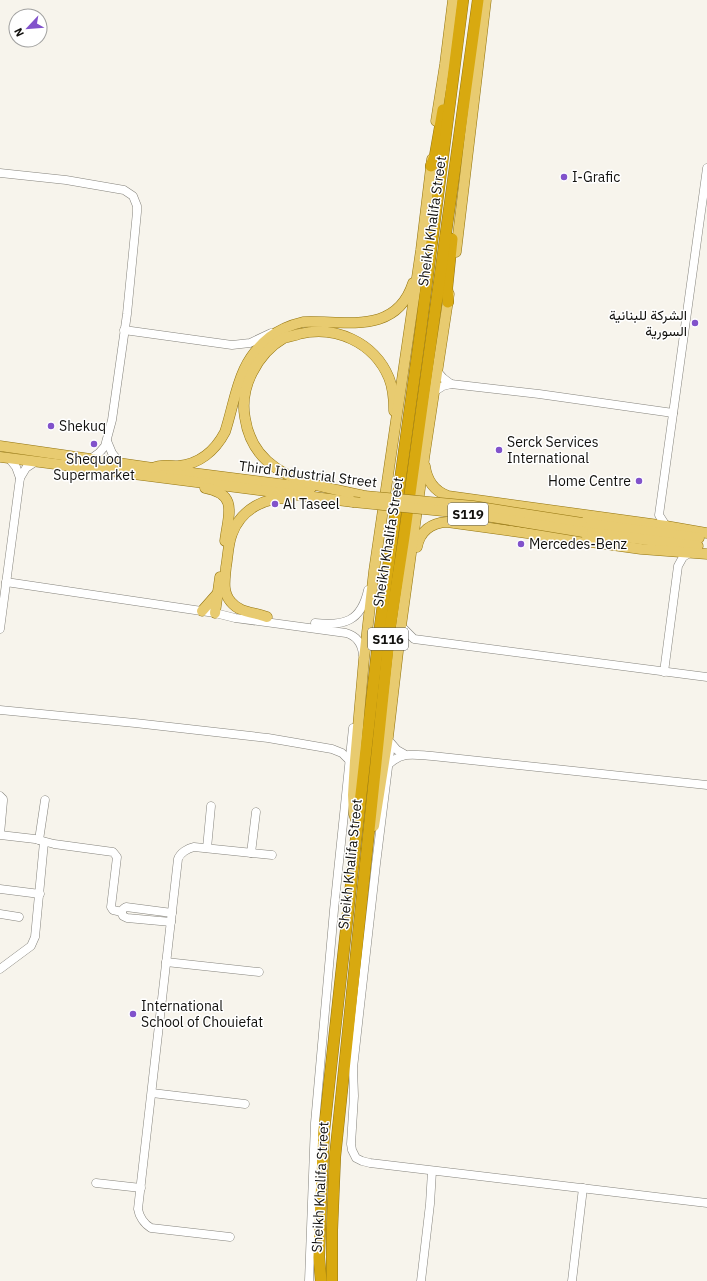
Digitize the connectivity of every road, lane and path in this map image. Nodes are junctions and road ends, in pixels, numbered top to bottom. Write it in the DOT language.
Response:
graph roads {
  1 [pos="453,0"];
  2 [pos="463,0"];
  3 [pos="478,0"];
  4 [pos="486,0"];
  5 [pos="454,69"];
  6 [pos="431,166"];
  7 [pos="707,168"];
  8 [pos="0,172"];
  9 [pos="451,196"];
  10 [pos="421,250"];
  11 [pos="448,302"];
  12 [pos="124,330"];
  13 [pos="279,331"];
  14 [pos="437,371"];
  15 [pos="451,384"];
  16 [pos="434,391"];
  17 [pos="673,413"];
  18 [pos="396,429"];
  19 [pos="107,441"];
  20 [pos="0,446"];
  21 [pos="425,452"];
  22 [pos="4,458"];
  23 [pos="92,458"];
  24 [pos="35,462"];
  25 [pos="120,463"];
  26 [pos="152,468"];
  27 [pos="20,478"];
  28 [pos="181,479"];
  29 [pos="302,490"];
  30 [pos="658,515"];
  31 [pos="646,524"];
  32 [pos="666,526"];
  33 [pos="582,527"];
  34 [pos="707,533"];
  35 [pos="707,540"];
  36 [pos="707,548"];
  37 [pos="666,551"];
  38 [pos="691,552"];
  39 [pos="707,554"];
  40 [pos="678,566"];
  41 [pos="374,571"];
  42 [pos="409,574"];
  43 [pos="6,582"];
  44 [pos="217,594"];
  45 [pos="202,611"];
  46 [pos="219,613"];
  47 [pos="267,618"];
  48 [pos="401,626"];
  49 [pos="0,629"];
  50 [pos="414,639"];
  51 [pos="398,652"];
  52 [pos="364,660"];
  53 [pos="664,672"];
  54 [pos="707,677"];
  55 [pos="360,704"];
  56 [pos="0,710"];
  57 [pos="390,721"];
  58 [pos="352,741"];
  59 [pos="391,743"];
  60 [pos="332,749"];
  61 [pos="404,754"];
  62 [pos="350,761"];
  63 [pos="389,764"];
  64 [pos="707,785"];
  65 [pos="0,796"];
  66 [pos="45,800"];
  67 [pos="211,806"];
  68 [pos="256,812"];
  69 [pos="357,825"];
  70 [pos="0,835"];
  71 [pos="42,841"];
  72 [pos="367,845"];
  73 [pos="207,848"];
  74 [pos="251,853"];
  75 [pos="272,855"];
  76 [pos="0,889"];
  77 [pos="40,894"];
  78 [pos="149,910"];
  79 [pos="122,912"];
  80 [pos="172,913"];
  81 [pos="0,914"];
  82 [pos="19,917"];
  83 [pos="147,920"];
  84 [pos="171,922"];
  85 [pos="356,950"];
  86 [pos="365,961"];
  87 [pos="166,962"];
  88 [pos="0,969"];
  89 [pos="259,972"];
  90 [pos="331,1060"];
  91 [pos="321,1067"];
  92 [pos="152,1093"];
  93 [pos="245,1104"];
  94 [pos="432,1171"];
  95 [pos="96,1183"];
  96 [pos="141,1188"];
  97 [pos="583,1188"];
  98 [pos="707,1203"];
  99 [pos="230,1237"];
  100 [pos="319,1257"];
  101 [pos="332,1263"];
  102 [pos="308,1281"];
  103 [pos="315,1281"];
  104 [pos="321,1281"];
  105 [pos="332,1281"];
  106 [pos="337,1281"];
  107 [pos="421,1281"];
  108 [pos="572,1281"];
  1 -- 6 [label="main road"];
  2 -- 5 [label="highway, Sheikh Khalifa Street / S116"];
  3 -- 9 [label="highway, Sheikh Khalifa Street / S116"];
  4 -- 11 [label="main road"];
  5 -- 6 [label="highway"];
  5 -- 69 [label="highway, Sheikh Khalifa Street / S116"];
  6 -- 10 [label="main road"];
  7 -- 17 [label="street"];
  8 -- 12 [label="street"];
  9 -- 11 [label="highway"];
  9 -- 72 [label="highway, Sheikh Khalifa Street / S116"];
  10 -- 13 [label="main road"];
  10 -- 18 [label="main road"];
  11 -- 14 [label="main road"];
  12 -- 13 [label="street"];
  12 -- 19 [label="street"];
  13 -- 26 [label="main road"];
  14 -- 15 [label="street"];
  14 -- 16 [label="main road"];
  15 -- 16 [label="street"];
  15 -- 17 [label="street"];
  16 -- 21 [label="main road"];
  17 -- 30 [label="street"];
  18 -- 29 [label="main road"];
  18 -- 41 [label="main road"];
  19 -- 23 [label="street"];
  19 -- 25 [label="street"];
  20 -- 23 [label="main road, Third Industrial Street / S119"];
  21 -- 31 [label="main road"];
  21 -- 42 [label="main road"];
  22 -- 24 [label="main road, Third Industrial Street / S119"];
  22 -- 27 [label="street"];
  23 -- 25 [label="main road, Third Industrial Street / S119"];
  24 -- 27 [label="street"];
  24 -- 28 [label="main road, Third Industrial Street / S119"];
  25 -- 26 [label="main road, Third Industrial Street / S119"];
  26 -- 29 [label="main road, Third Industrial Street / S119"];
  27 -- 43 [label="street"];
  28 -- 29 [label="main road, Third Industrial Street / S119"];
  28 -- 44 [label="main road"];
  29 -- 33 [label="main road, Third Industrial Street / S119, bridge"];
  29 -- 33 [label="main road, Third Industrial Street / S119, bridge"];
  29 -- 47 [label="main road"];
  30 -- 31 [label="street"];
  30 -- 32 [label="street"];
  31 -- 32 [label="main road"];
  32 -- 34 [label="main road"];
  33 -- 35 [label="main road, Third Industrial Street / S119"];
  33 -- 36 [label="main road, Third Industrial Street / S119"];
  37 -- 38 [label="main road"];
  37 -- 40 [label="street"];
  37 -- 42 [label="main road"];
  38 -- 39 [label="main road"];
  38 -- 40 [label="street"];
  40 -- 53 [label="street"];
  41 -- 47 [label="street"];
  41 -- 52 [label="main road"];
  42 -- 48 [label="main road"];
  43 -- 45 [label="street"];
  43 -- 49 [label="street"];
  44 -- 45 [label="main road"];
  44 -- 46 [label="main road"];
  45 -- 46 [label="street"];
  46 -- 47 [label="street"];
  46 -- 52 [label="street"];
  48 -- 50 [label="street"];
  48 -- 51 [label="main road"];
  50 -- 51 [label="street"];
  50 -- 53 [label="street"];
  51 -- 57 [label="main road"];
  52 -- 55 [label="main road"];
  53 -- 54 [label="street"];
  55 -- 58 [label="street"];
  55 -- 69 [label="main road"];
  56 -- 60 [label="street"];
  57 -- 59 [label="street"];
  57 -- 72 [label="main road"];
  58 -- 60 [label="street"];
  58 -- 62 [label="street"];
  59 -- 61 [label="street"];
  59 -- 63 [label="street"];
  60 -- 62 [label="street"];
  61 -- 63 [label="street"];
  61 -- 64 [label="street"];
  62 -- 91 [label="street"];
  63 -- 86 [label="street"];
  65 -- 70 [label="street"];
  66 -- 71 [label="street"];
  67 -- 73 [label="street"];
  68 -- 74 [label="street"];
  69 -- 90 [label="highway, Sheikh Khalifa Street / S116"];
  70 -- 71 [label="street"];
  71 -- 77 [label="street"];
  71 -- 79 [label="street"];
  72 -- 85 [label="highway, Sheikh Khalifa Street / S116"];
  73 -- 74 [label="street"];
  73 -- 80 [label="street"];
  74 -- 75 [label="street"];
  76 -- 77 [label="street"];
  77 -- 88 [label="street"];
  78 -- 79 [label="street"];
  78 -- 80 [label="street"];
  78 -- 83 [label="street"];
  79 -- 83 [label="street"];
  80 -- 84 [label="street"];
  81 -- 82 [label="street"];
  83 -- 84 [label="street"];
  84 -- 87 [label="street"];
  85 -- 86 [label="highway"];
  85 -- 101 [label="highway, Sheikh Khalifa Street / S116"];
  86 -- 94 [label="street"];
  87 -- 89 [label="street"];
  87 -- 92 [label="street"];
  90 -- 91 [label="highway"];
  90 -- 100 [label="highway, Sheikh Khalifa Street / S116"];
  91 -- 102 [label="street"];
  92 -- 93 [label="street"];
  92 -- 96 [label="street"];
  94 -- 97 [label="street"];
  94 -- 107 [label="street"];
  95 -- 96 [label="street"];
  96 -- 99 [label="street"];
  97 -- 98 [label="street"];
  97 -- 108 [label="street"];
  100 -- 103 [label="highway"];
  100 -- 104 [label="highway, Sheikh Khalifa Street / S116"];
  101 -- 105 [label="highway, Sheikh Khalifa Street / S116"];
  101 -- 106 [label="highway"];
}
